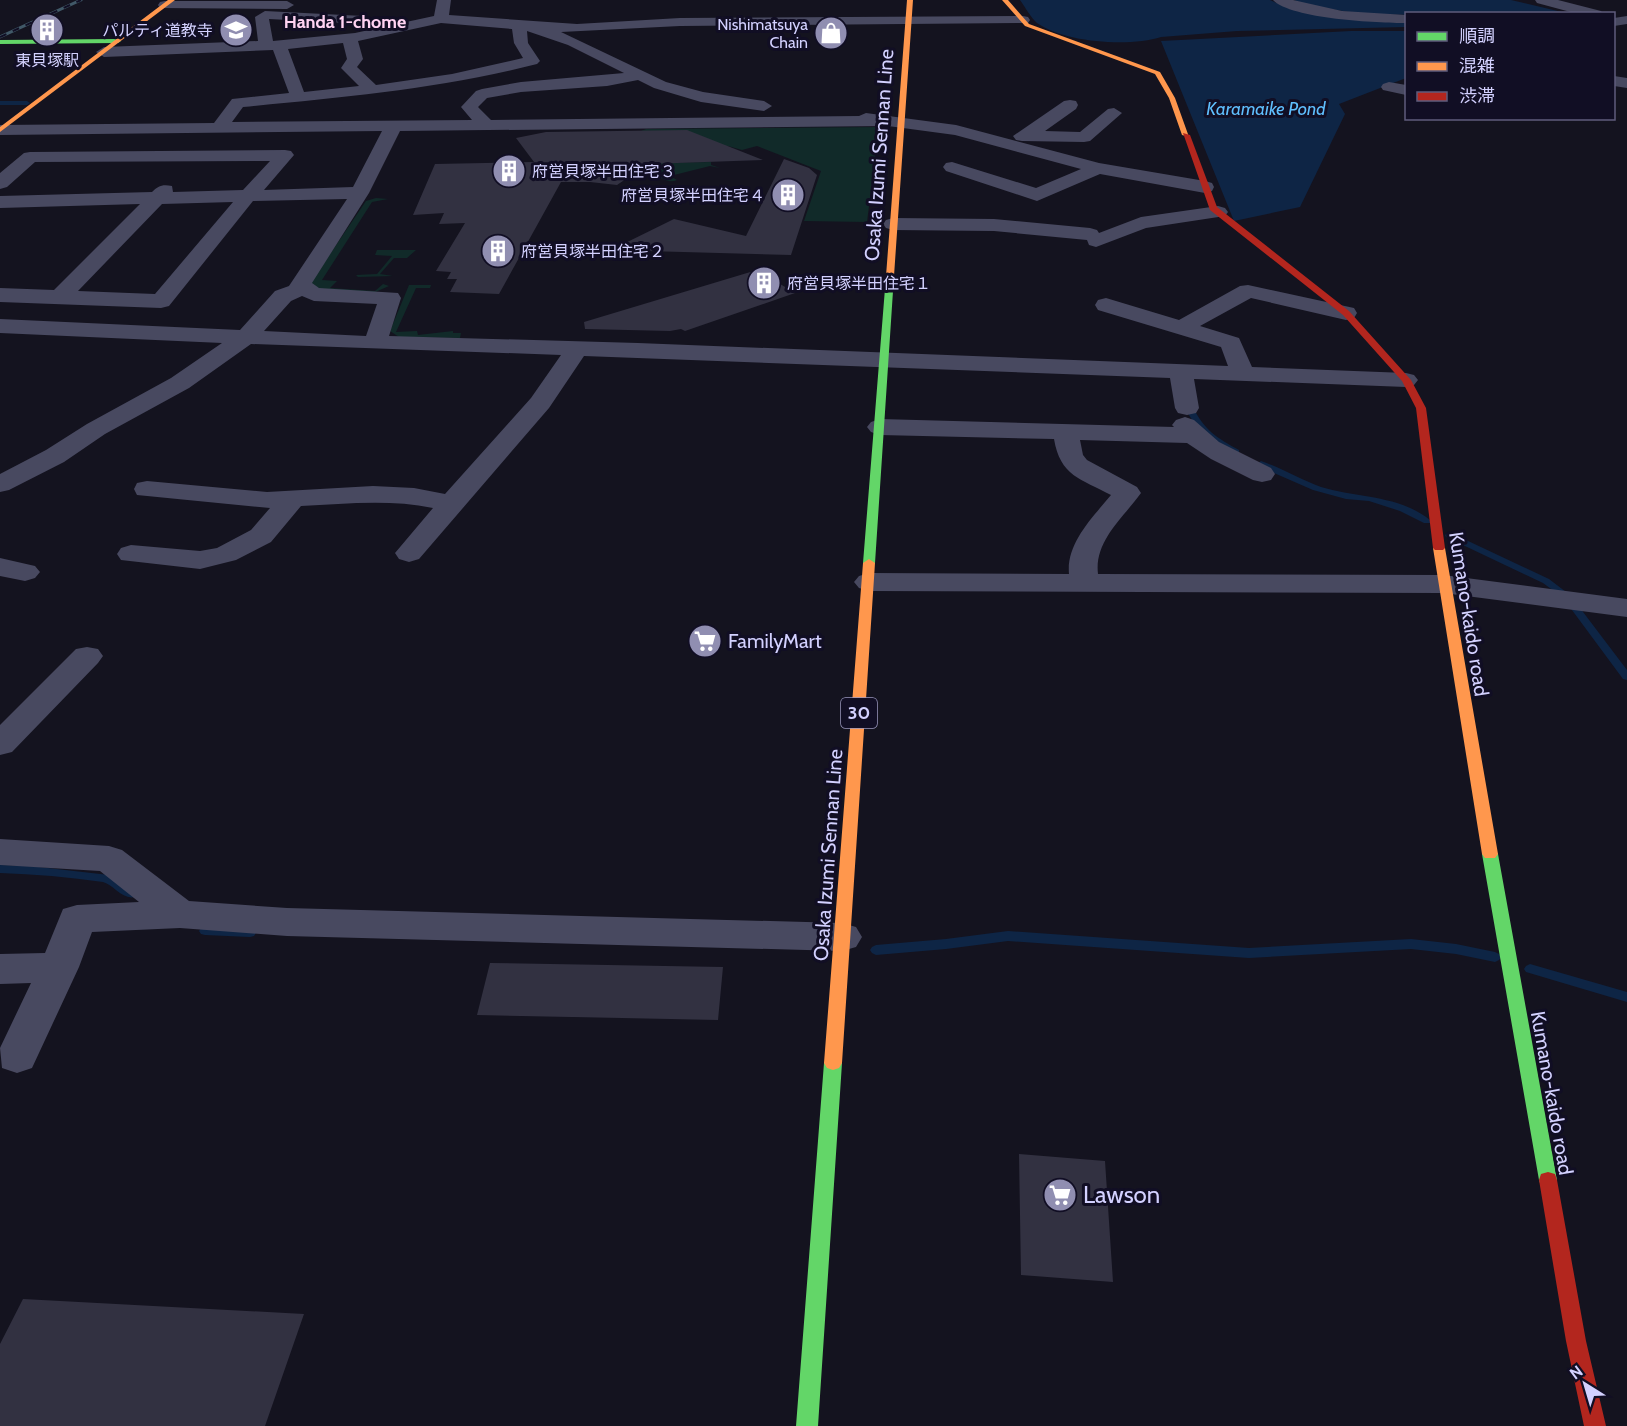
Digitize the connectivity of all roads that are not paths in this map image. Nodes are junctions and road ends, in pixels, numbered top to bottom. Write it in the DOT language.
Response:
graph roads {
  1 [pos="336,0"];
  2 [pos="444,0"];
  3 [pos="910,0"];
  4 [pos="1005,0"];
  5 [pos="1280,0"];
  6 [pos="1542,0"];
  7 [pos="292,2"];
  8 [pos="169,3"];
  9 [pos="1588,12"];
  10 [pos="276,16"];
  11 [pos="321,17"];
  12 [pos="441,18"];
  13 [pos="1405,19"];
  14 [pos="425,21"];
  15 [pos="1023,21"];
  16 [pos="908,22"];
  17 [pos="527,26"];
  18 [pos="578,28"];
  19 [pos="349,37"];
  20 [pos="118,41"];
  21 [pos="0,42"];
  22 [pos="273,46"];
  23 [pos="590,51"];
  24 [pos="104,52"];
  25 [pos="639,75"];
  26 [pos="452,79"];
  27 [pos="1389,87"];
  28 [pos="373,90"];
  29 [pos="1405,90"];
  30 [pos="482,94"];
  31 [pos="307,98"];
  32 [pos="1070,105"];
  33 [pos="1114,113"];
  34 [pos="895,121"];
  35 [pos="488,126"];
  36 [pos="346,127"];
  37 [pos="393,127"];
  38 [pos="215,129"];
  39 [pos="0,130"];
  40 [pos="1028,135"];
  41 [pos="997,142"];
  42 [pos="198,156"];
  43 [pos="952,167"];
  44 [pos="1098,168"];
  45 [pos="0,183"];
  46 [pos="1205,187"];
  47 [pos="360,193"];
  48 [pos="247,197"];
  49 [pos="156,199"];
  50 [pos="0,202"];
  51 [pos="1218,212"];
  52 [pos="893,224"];
  53 [pos="305,288"];
  54 [pos="0,295"];
  55 [pos="60,297"];
  56 [pos="1106,305"];
  57 [pos="1346,313"];
  58 [pos="0,326"];
  59 [pos="1181,328"];
  60 [pos="246,337"];
  61 [pos="375,343"];
  62 [pos="577,349"];
  63 [pos="885,360"];
  64 [pos="1181,370"];
  65 [pos="1242,372"];
  66 [pos="1406,380"];
  67 [pos="1188,423"];
  68 [pos="880,427"];
  69 [pos="1066,432"];
  70 [pos="1262,474"];
  71 [pos="0,484"];
  72 [pos="147,489"];
  73 [pos="293,498"];
  74 [pos="452,504"];
  75 [pos="409,553"];
  76 [pos="131,554"];
  77 [pos="869,582"];
  78 [pos="1085,583"];
  79 [pos="1443,584"];
  80 [pos="1627,608"];
  81 [pos="87,656"];
  82 [pos="0,744"];
  83 [pos="0,852"];
  84 [pos="180,914"];
  85 [pos="842,937"];
  86 [pos="58,967"];
  87 [pos="0,969"];
  88 [pos="17,1056"];
  89 [pos="807,1426"];
  90 [pos="1594,1426"];
  1 -- 11 [label="street"];
  2 -- 12 [label="street"];
  3 -- 16 [label="street, Osaka Izumi Sennan Line / 30"];
  4 -- 15 [label="street, Kumano-kaido road"];
  5 -- 13 [label="street"];
  6 -- 9 [label="street"];
  7 -- 8 [label="street"];
  7 -- 10 [label="street"];
  8 -- 20 [label="street"];
  10 -- 11 [label="street"];
  10 -- 22 [label="street"];
  11 -- 14 [label="street"];
  12 -- 14 [label="street"];
  12 -- 17 [label="street"];
  14 -- 19 [label="street"];
  15 -- 16 [label="street"];
  15 -- 46 [label="street, Kumano-kaido road"];
  16 -- 18 [label="street"];
  16 -- 34 [label="street, Osaka Izumi Sennan Line / 30"];
  17 -- 18 [label="street"];
  17 -- 23 [label="street"];
  17 -- 26 [label="street"];
  18 -- 23 [label="street"];
  19 -- 22 [label="street"];
  19 -- 28 [label="street"];
  20 -- 21 [label="street"];
  20 -- 24 [label="street"];
  22 -- 24 [label="street"];
  22 -- 31 [label="street"];
  23 -- 25 [label="street"];
  24 -- 39 [label="street"];
  25 -- 30 [label="street"];
  25 -- 34 [label="street"];
  26 -- 28 [label="street"];
  26 -- 30 [label="street"];
  27 -- 29 [label="street"];
  28 -- 31 [label="street"];
  30 -- 35 [label="street"];
  31 -- 36 [label="street"];
  31 -- 38 [label="street"];
  32 -- 40 [label="street"];
  33 -- 40 [label="street"];
  34 -- 35 [label="street"];
  34 -- 41 [label="street"];
  34 -- 52 [label="street, Osaka Izumi Sennan Line / 30"];
  35 -- 37 [label="street"];
  36 -- 37 [label="street"];
  36 -- 38 [label="street"];
  37 -- 47 [label="street"];
  38 -- 39 [label="street"];
  38 -- 42 [label="street"];
  40 -- 41 [label="street"];
  41 -- 44 [label="street"];
  42 -- 45 [label="street"];
  42 -- 48 [label="street"];
  42 -- 49 [label="street"];
  43 -- 44 [label="street"];
  44 -- 46 [label="street"];
  46 -- 51 [label="street, Kumano-kaido road"];
  47 -- 48 [label="street"];
  47 -- 53 [label="street"];
  48 -- 49 [label="street"];
  48 -- 55 [label="street"];
  49 -- 50 [label="street"];
  49 -- 55 [label="street"];
  51 -- 52 [label="street"];
  51 -- 57 [label="street, Kumano-kaido road"];
  52 -- 63 [label="street, Osaka Izumi Sennan Line / 30"];
  53 -- 60 [label="street"];
  53 -- 61 [label="street"];
  54 -- 55 [label="street"];
  56 -- 59 [label="street"];
  57 -- 59 [label="street"];
  57 -- 66 [label="street, Kumano-kaido road"];
  58 -- 60 [label="street"];
  59 -- 65 [label="street"];
  60 -- 61 [label="street"];
  60 -- 71 [label="street"];
  61 -- 62 [label="street"];
  62 -- 63 [label="street"];
  62 -- 74 [label="street"];
  63 -- 64 [label="street"];
  63 -- 68 [label="street, Osaka Izumi Sennan Line / 30"];
  64 -- 65 [label="street"];
  64 -- 67 [label="street"];
  65 -- 66 [label="street"];
  66 -- 79 [label="street, Kumano-kaido road"];
  67 -- 69 [label="street"];
  67 -- 70 [label="street"];
  68 -- 69 [label="street"];
  68 -- 77 [label="street, Osaka Izumi Sennan Line / 30"];
  69 -- 78 [label="street"];
  72 -- 73 [label="street"];
  73 -- 74 [label="street"];
  73 -- 76 [label="street"];
  74 -- 75 [label="street"];
  77 -- 78 [label="street"];
  77 -- 85 [label="street, Osaka Izumi Sennan Line / 30"];
  78 -- 79 [label="street"];
  79 -- 80 [label="street"];
  79 -- 90 [label="street, Kumano-kaido road"];
  81 -- 82 [label="street"];
  83 -- 84 [label="street"];
  84 -- 85 [label="street"];
  84 -- 86 [label="street"];
  85 -- 89 [label="street, Osaka Izumi Sennan Line / 30"];
  86 -- 87 [label="street"];
  86 -- 88 [label="street"];
}
